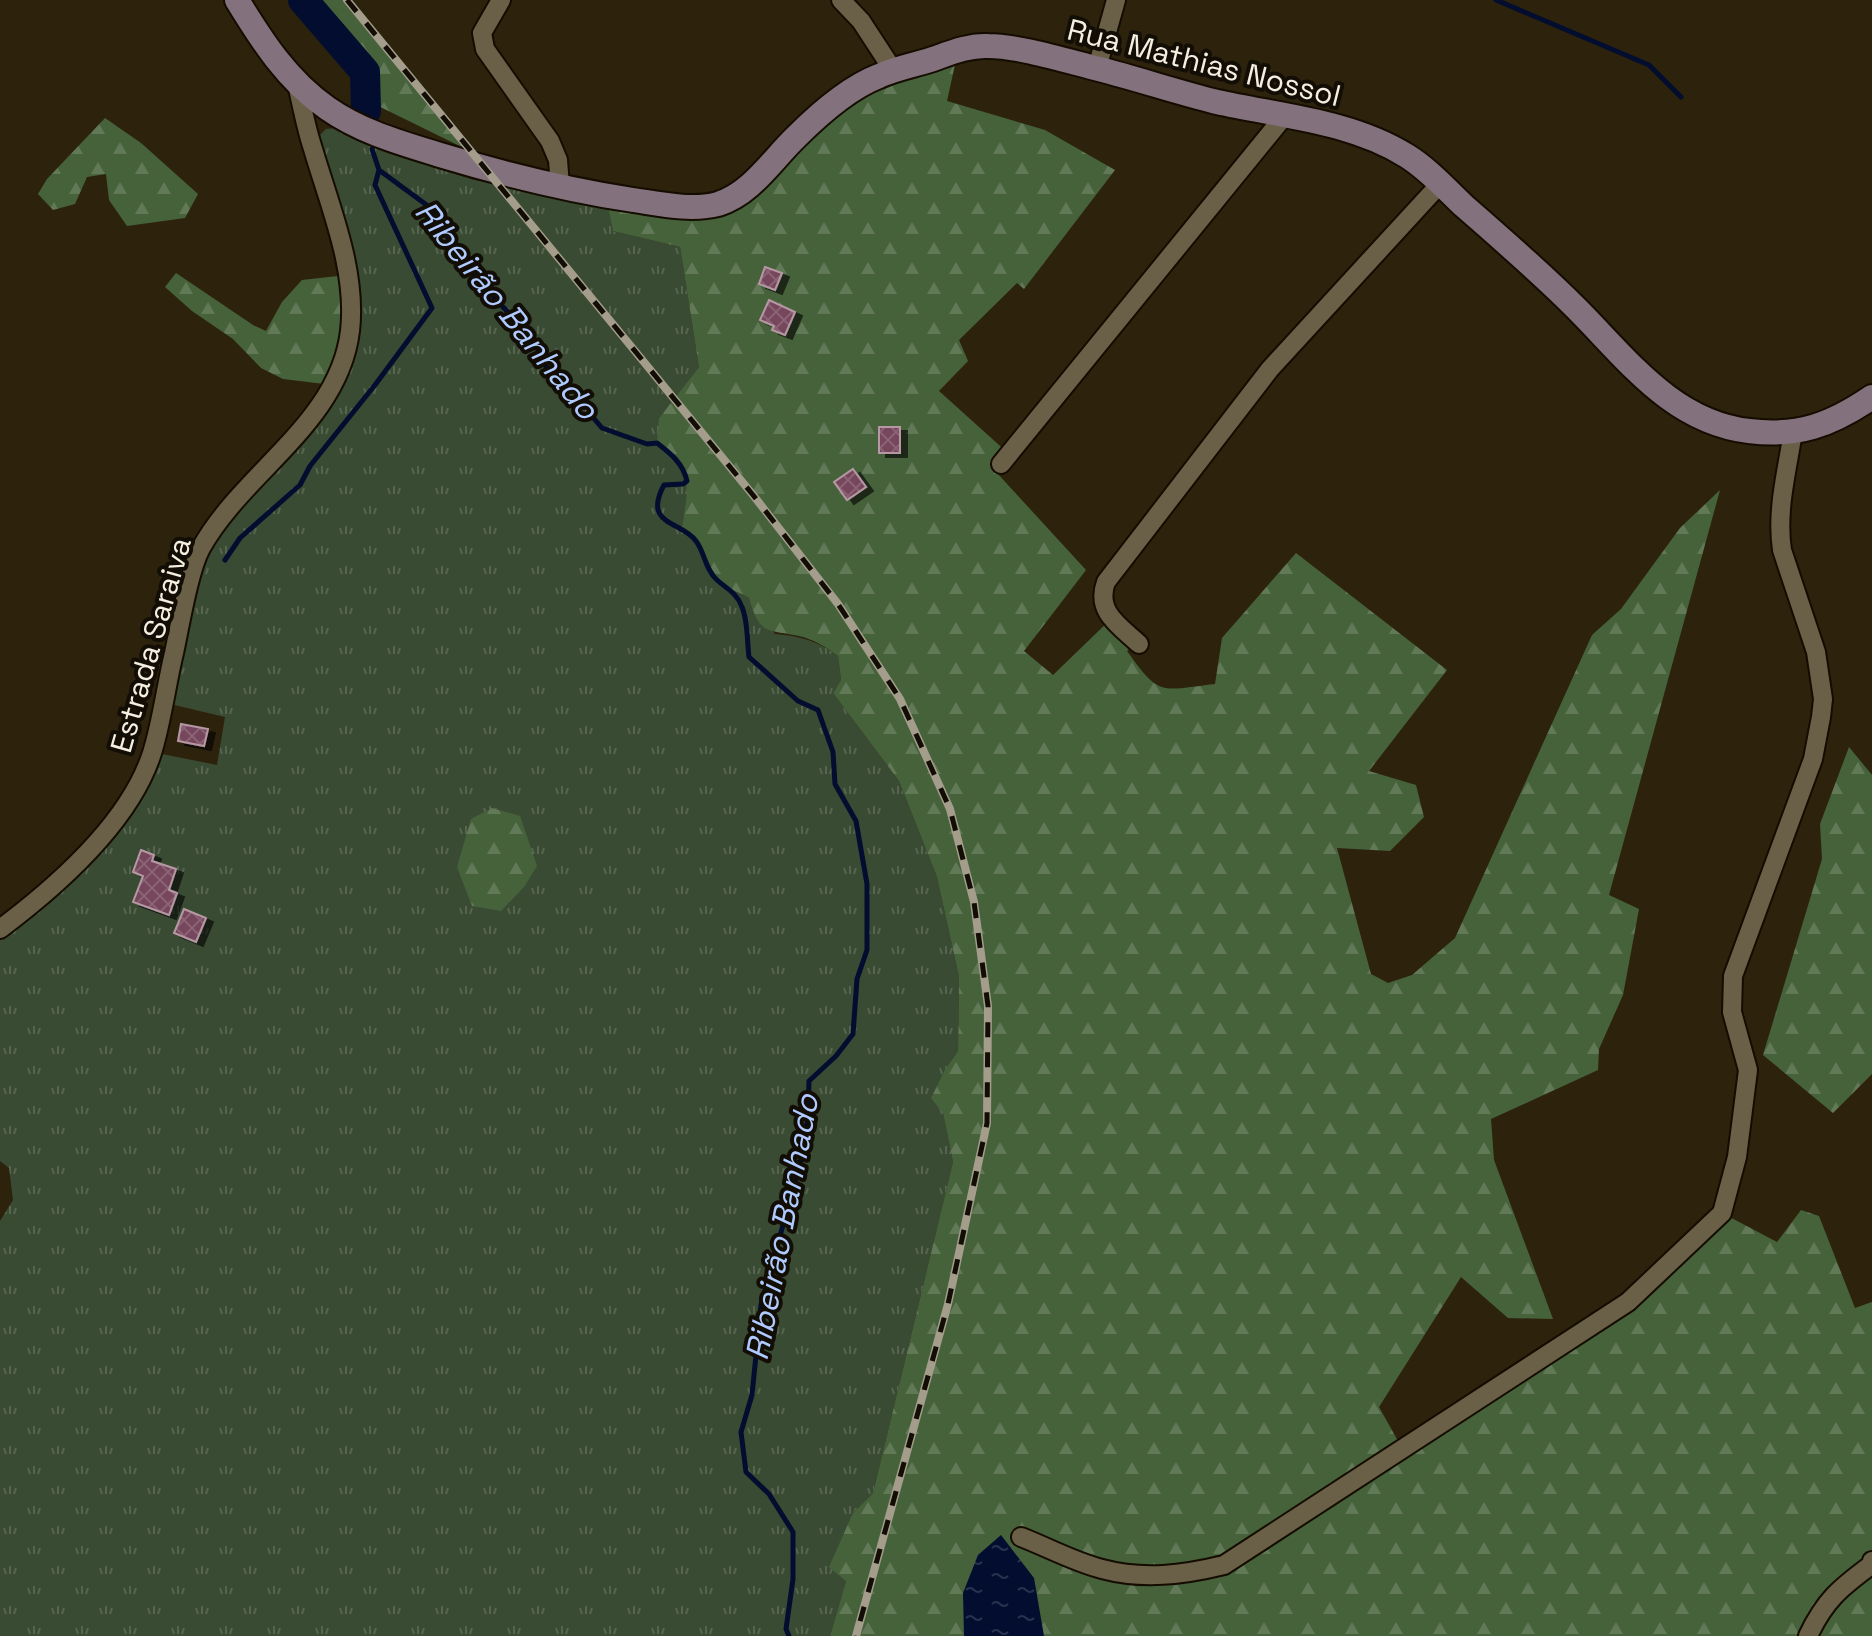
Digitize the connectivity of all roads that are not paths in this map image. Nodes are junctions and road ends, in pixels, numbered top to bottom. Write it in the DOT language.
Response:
graph roads {
  1 [pos="237,0"];
  2 [pos="501,0"];
  3 [pos="841,0"];
  4 [pos="1116,0"];
  5 [pos="1097,68"];
  6 [pos="893,70"];
  7 [pos="297,84"];
  8 [pos="1286,114"];
  9 [pos="1440,184"];
  10 [pos="560,186"];
  11 [pos="1872,397"];
  12 [pos="1793,432"];
  13 [pos="1001,464"];
  14 [pos="1139,644"];
  15 [pos="0,929"];
  16 [pos="1021,1537"];
  17 [pos="1872,1561"];
  18 [pos="1808,1636"];
  1 -- 7 [label="street, Rua Mathias Nossol"];
  2 -- 10 [label="street"];
  3 -- 6 [label="street"];
  4 -- 5 [label="street"];
  5 -- 6 [label="street, Rua Mathias Nossol"];
  5 -- 8 [label="street, Rua Mathias Nossol"];
  6 -- 10 [label="street, Rua Mathias Nossol"];
  7 -- 10 [label="street, Rua Mathias Nossol"];
  7 -- 15 [label="street, Estrada Saraiva"];
  8 -- 9 [label="street, Rua Mathias Nossol"];
  8 -- 13 [label="street"];
  9 -- 12 [label="street, Rua Mathias Nossol"];
  9 -- 14 [label="street"];
  11 -- 12 [label="street, Rua Mathias Nossol"];
  12 -- 16 [label="street"];
  17 -- 18 [label="street"];
}
